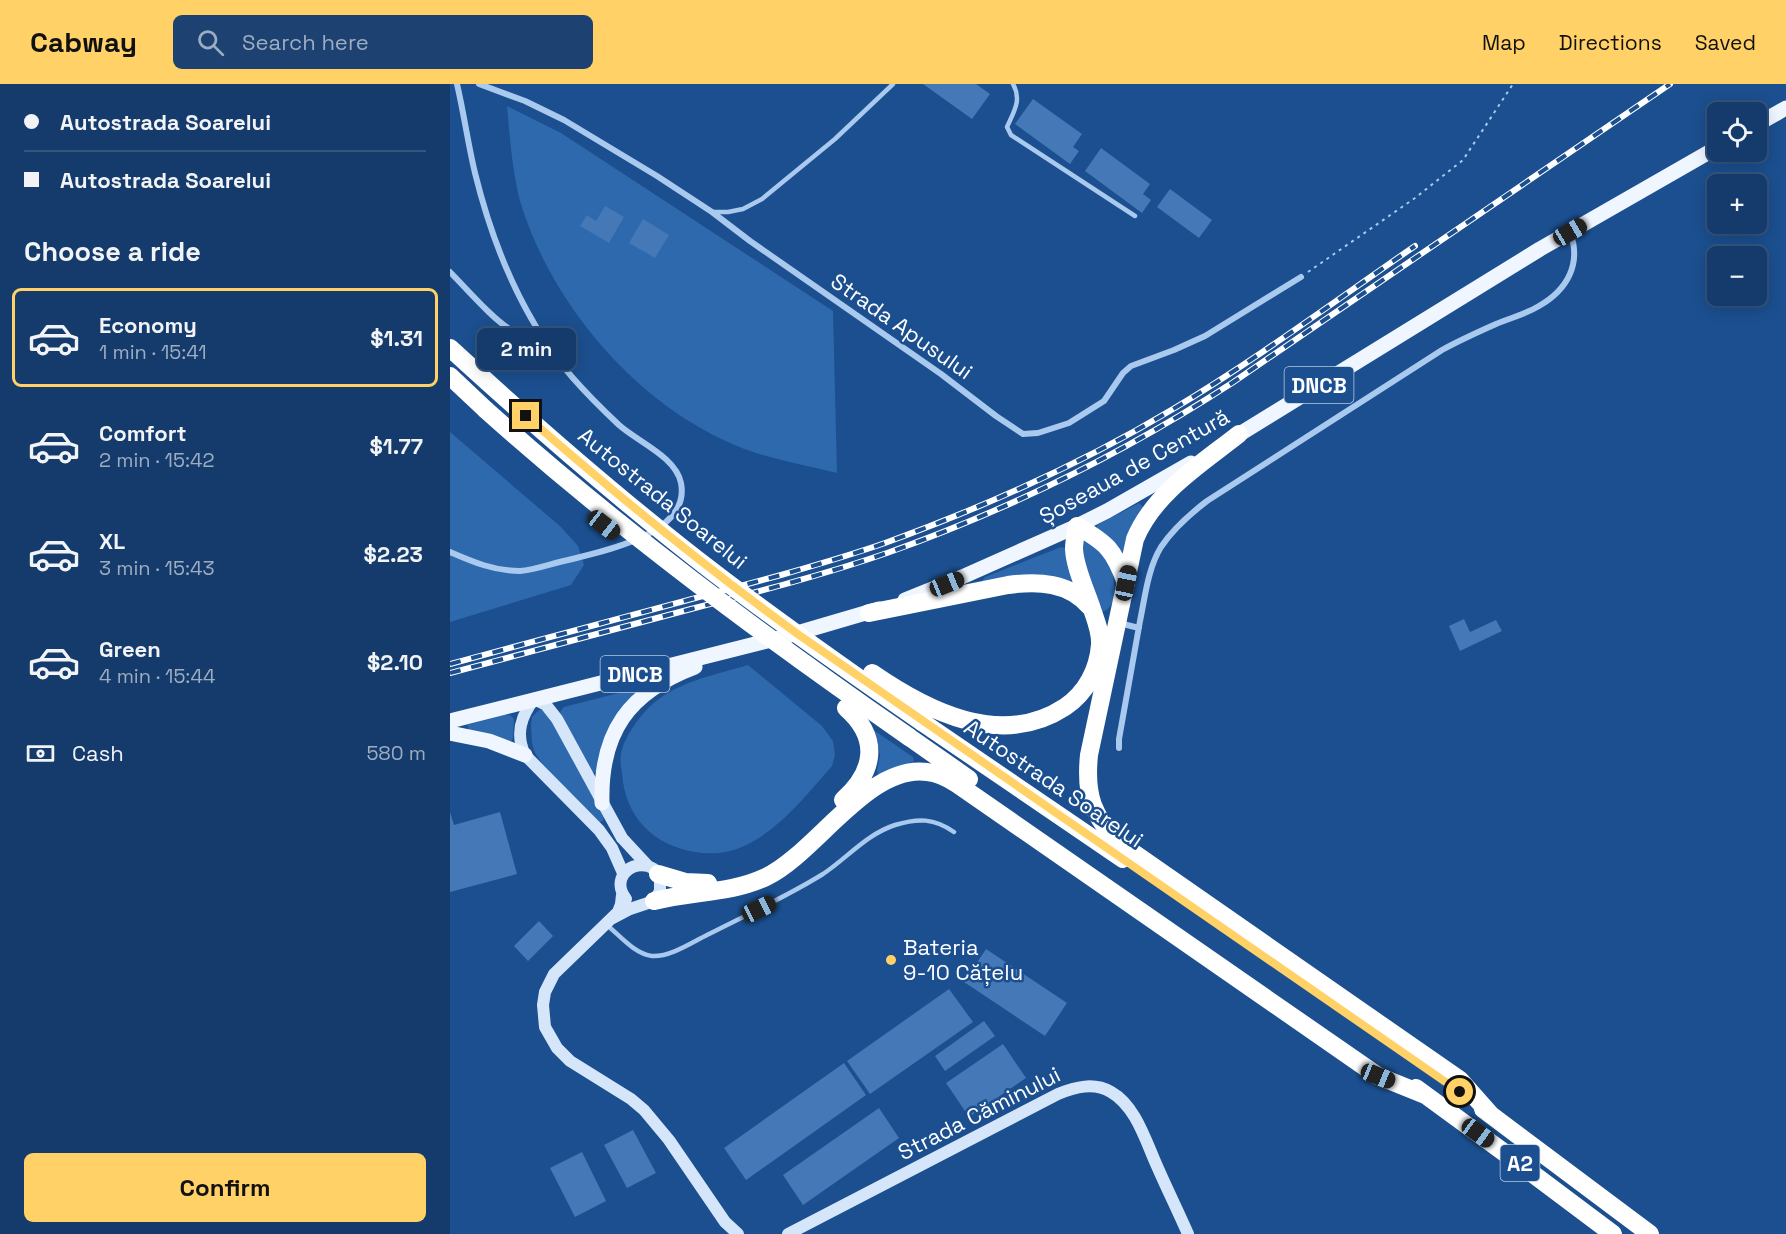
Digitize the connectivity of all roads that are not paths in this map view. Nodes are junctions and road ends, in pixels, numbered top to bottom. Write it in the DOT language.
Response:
graph roads {
  1 [pos="457,84"];
  2 [pos="479,84"];
  3 [pos="893,84"];
  4 [pos="1013,84"];
  5 [pos="1786,108"];
  6 [pos="1767,119"];
  7 [pos="1707,153"];
  8 [pos="712,212"];
  9 [pos="1135,216"];
  10 [pos="1570,232"];
  11 [pos="450,272"];
  12 [pos="1301,277"];
  13 [pos="450,333"];
  14 [pos="541,337"];
  15 [pos="450,348"];
  16 [pos="450,376"];
  17 [pos="486,410"];
  18 [pos="1239,434"];
  19 [pos="1077,526"];
  20 [pos="450,552"];
  21 [pos="1126,583"];
  22 [pos="1092,608"];
  23 [pos="869,613"];
  24 [pos="1117,622"];
  25 [pos="1139,628"];
  26 [pos="736,648"];
  27 [pos="534,699"];
  28 [pos="929,717"];
  29 [pos="450,722"];
  30 [pos="450,734"];
  31 [pos="1119,748"];
  32 [pos="525,755"];
  33 [pos="602,803"];
  34 [pos="954,832"];
  35 [pos="653,870"];
  36 [pos="623,873"];
  37 [pos="622,895"];
  38 [pos="649,903"];
  39 [pos="608,921"];
  40 [pos="1425,1095"];
  41 [pos="1491,1115"];
  42 [pos="738,1234"];
  43 [pos="788,1234"];
  44 [pos="1188,1234"];
  45 [pos="1613,1234"];
  46 [pos="1650,1234"];
  1 -- 14 [label="street"];
  2 -- 8 [label="street, Strada Apusului"];
  3 -- 8 [label="lane"];
  4 -- 9 [label="lane"];
  5 -- 6 [label="main road"];
  7 -- 10 [label="main road, Șoseaua de Centură / DNCB"];
  8 -- 12 [label="street, Strada Apusului"];
  10 -- 18 [label="main road, Șoseaua de Centură / DNCB"];
  10 -- 25 [label="street"];
  11 -- 14 [label="street"];
  13 -- 28 [label="highway"];
  14 -- 20 [label="street"];
  15 -- 28 [label="highway, Autostrada Soarelui / A2, bridge"];
  16 -- 17 [label="highway, Autostrada Soarelui / A2"];
  17 -- 35 [label="highway, bridge"];
  17 -- 40 [label="highway, Autostrada Soarelui / A2, bridge"];
  18 -- 19 [label="main road, Șoseaua de Centură / DNCB"];
  18 -- 21 [label="highway"];
  19 -- 21 [label="highway"];
  19 -- 22 [label="highway"];
  19 -- 23 [label="main road, Șoseaua de Centură / DNCB"];
  21 -- 24 [label="highway"];
  22 -- 23 [label="highway"];
  22 -- 28 [label="highway"];
  23 -- 26 [label="main road, Șoseaua de Centură / DNCB"];
  24 -- 25 [label="street"];
  24 -- 41 [label="highway"];
  25 -- 31 [label="street"];
  26 -- 27 [label="main road, Șoseaua de Centură / DNCB"];
  26 -- 33 [label="main road"];
  27 -- 29 [label="main road, Șoseaua de Centură / DNCB"];
  27 -- 32 [label="street"];
  27 -- 33 [label="street"];
  28 -- 41 [label="highway, Autostrada Soarelui / A2"];
  30 -- 32 [label="main road"];
  32 -- 36 [label="street"];
  33 -- 35 [label="street"];
  34 -- 39 [label="lane"];
  35 -- 36 [label="street"];
  35 -- 38 [label="street"];
  36 -- 37 [label="street"];
  37 -- 38 [label="street"];
  37 -- 39 [label="street"];
  38 -- 39 [label="street"];
  38 -- 40 [label="highway"];
  39 -- 42 [label="street"];
  40 -- 45 [label="highway, Autostrada Soarelui / A2"];
  41 -- 46 [label="highway, Autostrada Soarelui / A2"];
  43 -- 44 [label="street, Strada Căminului"];
}
